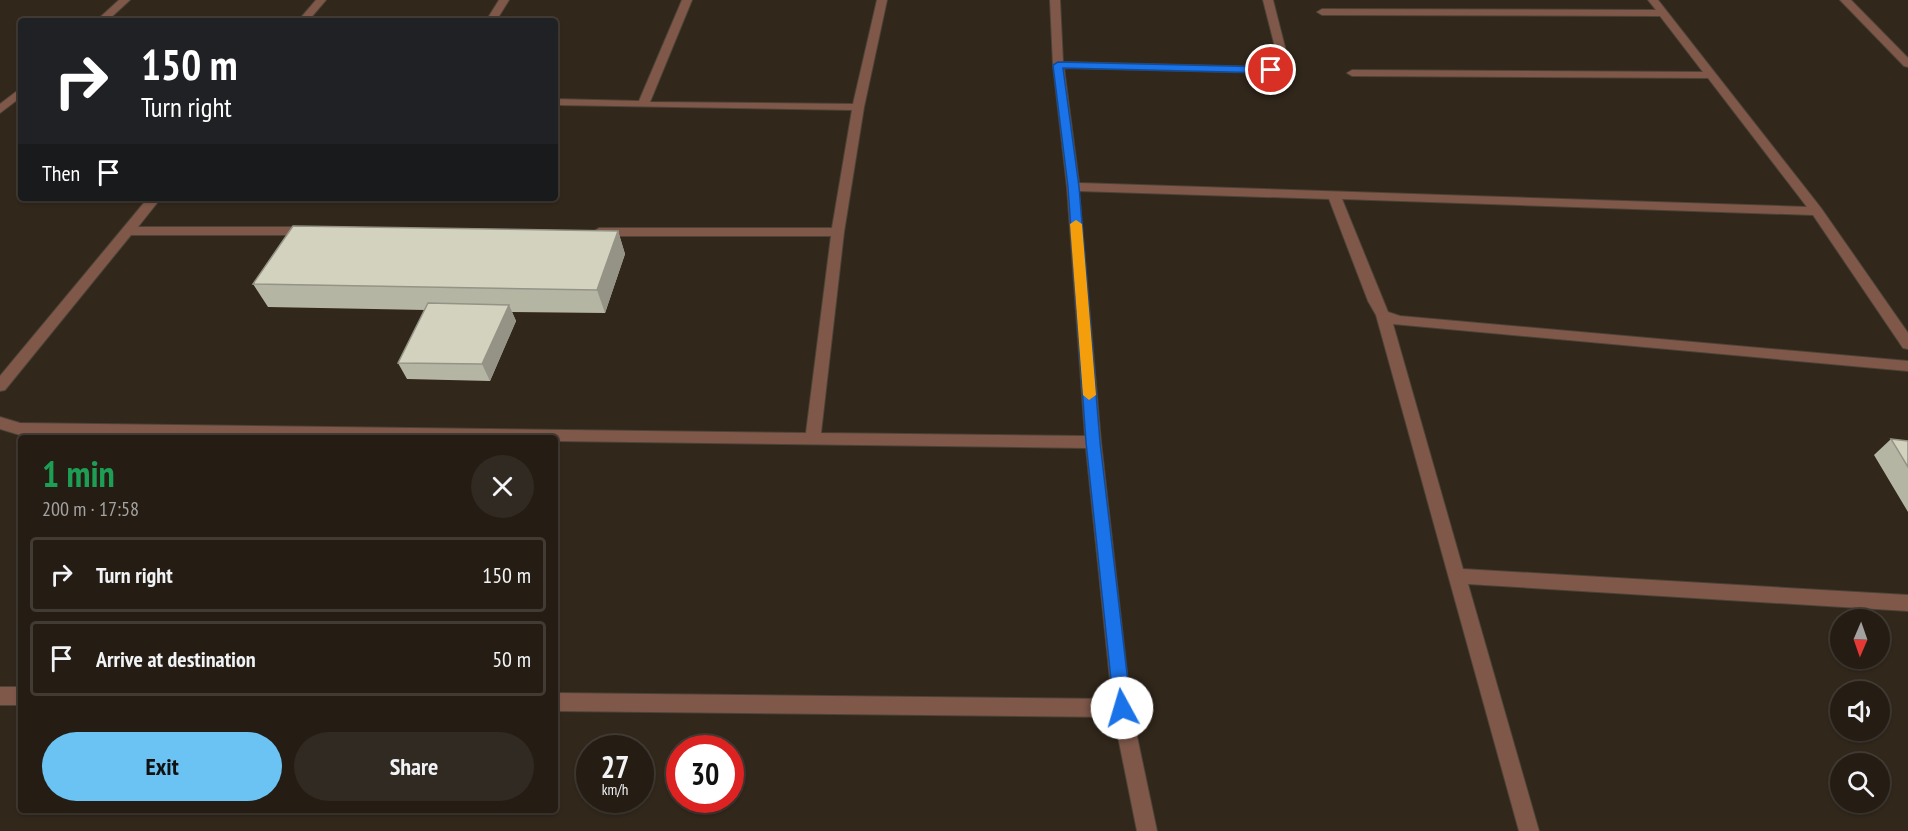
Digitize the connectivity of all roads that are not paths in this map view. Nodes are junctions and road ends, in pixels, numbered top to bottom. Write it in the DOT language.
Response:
graph roads {
  1 [pos="125,0"];
  2 [pos="321,0"];
  3 [pos="504,0"];
  4 [pos="687,0"];
  5 [pos="882,0"];
  6 [pos="1055,0"];
  7 [pos="1268,0"];
  8 [pos="1653,0"];
  9 [pos="1845,0"];
  10 [pos="1322,12"];
  11 [pos="1663,13"];
  12 [pos="104,18"];
  13 [pos="306,18"];
  14 [pos="493,18"];
  15 [pos="1908,64"];
  16 [pos="1058,65"];
  17 [pos="1352,73"];
  18 [pos="1711,75"];
  19 [pos="18,94"];
  20 [pos="558,102"];
  21 [pos="644,105"];
  22 [pos="858,107"];
  23 [pos="0,110"];
  24 [pos="1073,187"];
  25 [pos="1334,195"];
  26 [pos="153,201"];
  27 [pos="1817,211"];
  28 [pos="128,231"];
  29 [pos="317,231"];
  30 [pos="589,232"];
  31 [pos="838,232"];
  32 [pos="1383,315"];
  33 [pos="1908,344"];
  34 [pos="1908,366"];
  35 [pos="0,386"];
  36 [pos="0,423"];
  37 [pos="496,435"];
  38 [pos="558,436"];
  39 [pos="813,439"];
  40 [pos="1093,442"];
  41 [pos="1457,576"];
  42 [pos="1908,603"];
  43 [pos="0,696"];
  44 [pos="18,696"];
  45 [pos="558,702"];
  46 [pos="1122,708"];
  47 [pos="1147,831"];
  48 [pos="1529,831"];
  1 -- 12 [label="street"];
  2 -- 13 [label="street"];
  3 -- 14 [label="street"];
  4 -- 21 [label="street"];
  5 -- 22 [label="street"];
  6 -- 16 [label="street"];
  7 -- 16 [label="street"];
  8 -- 11 [label="street"];
  9 -- 15 [label="street"];
  10 -- 11 [label="street"];
  11 -- 18 [label="street"];
  16 -- 24 [label="street"];
  17 -- 18 [label="street"];
  18 -- 27 [label="street"];
  19 -- 23 [label="street"];
  20 -- 21 [label="street"];
  21 -- 22 [label="street"];
  22 -- 31 [label="street"];
  24 -- 25 [label="street"];
  24 -- 40 [label="street"];
  25 -- 27 [label="street"];
  25 -- 32 [label="street"];
  26 -- 28 [label="street"];
  27 -- 33 [label="street"];
  28 -- 29 [label="street"];
  28 -- 35 [label="street"];
  30 -- 31 [label="street"];
  31 -- 39 [label="street"];
  32 -- 34 [label="street"];
  32 -- 41 [label="street"];
  36 -- 37 [label="street"];
  38 -- 39 [label="street"];
  39 -- 40 [label="street"];
  40 -- 46 [label="street"];
  41 -- 42 [label="street"];
  41 -- 48 [label="street"];
  43 -- 44 [label="street"];
  45 -- 46 [label="street"];
  46 -- 47 [label="street"];
}
